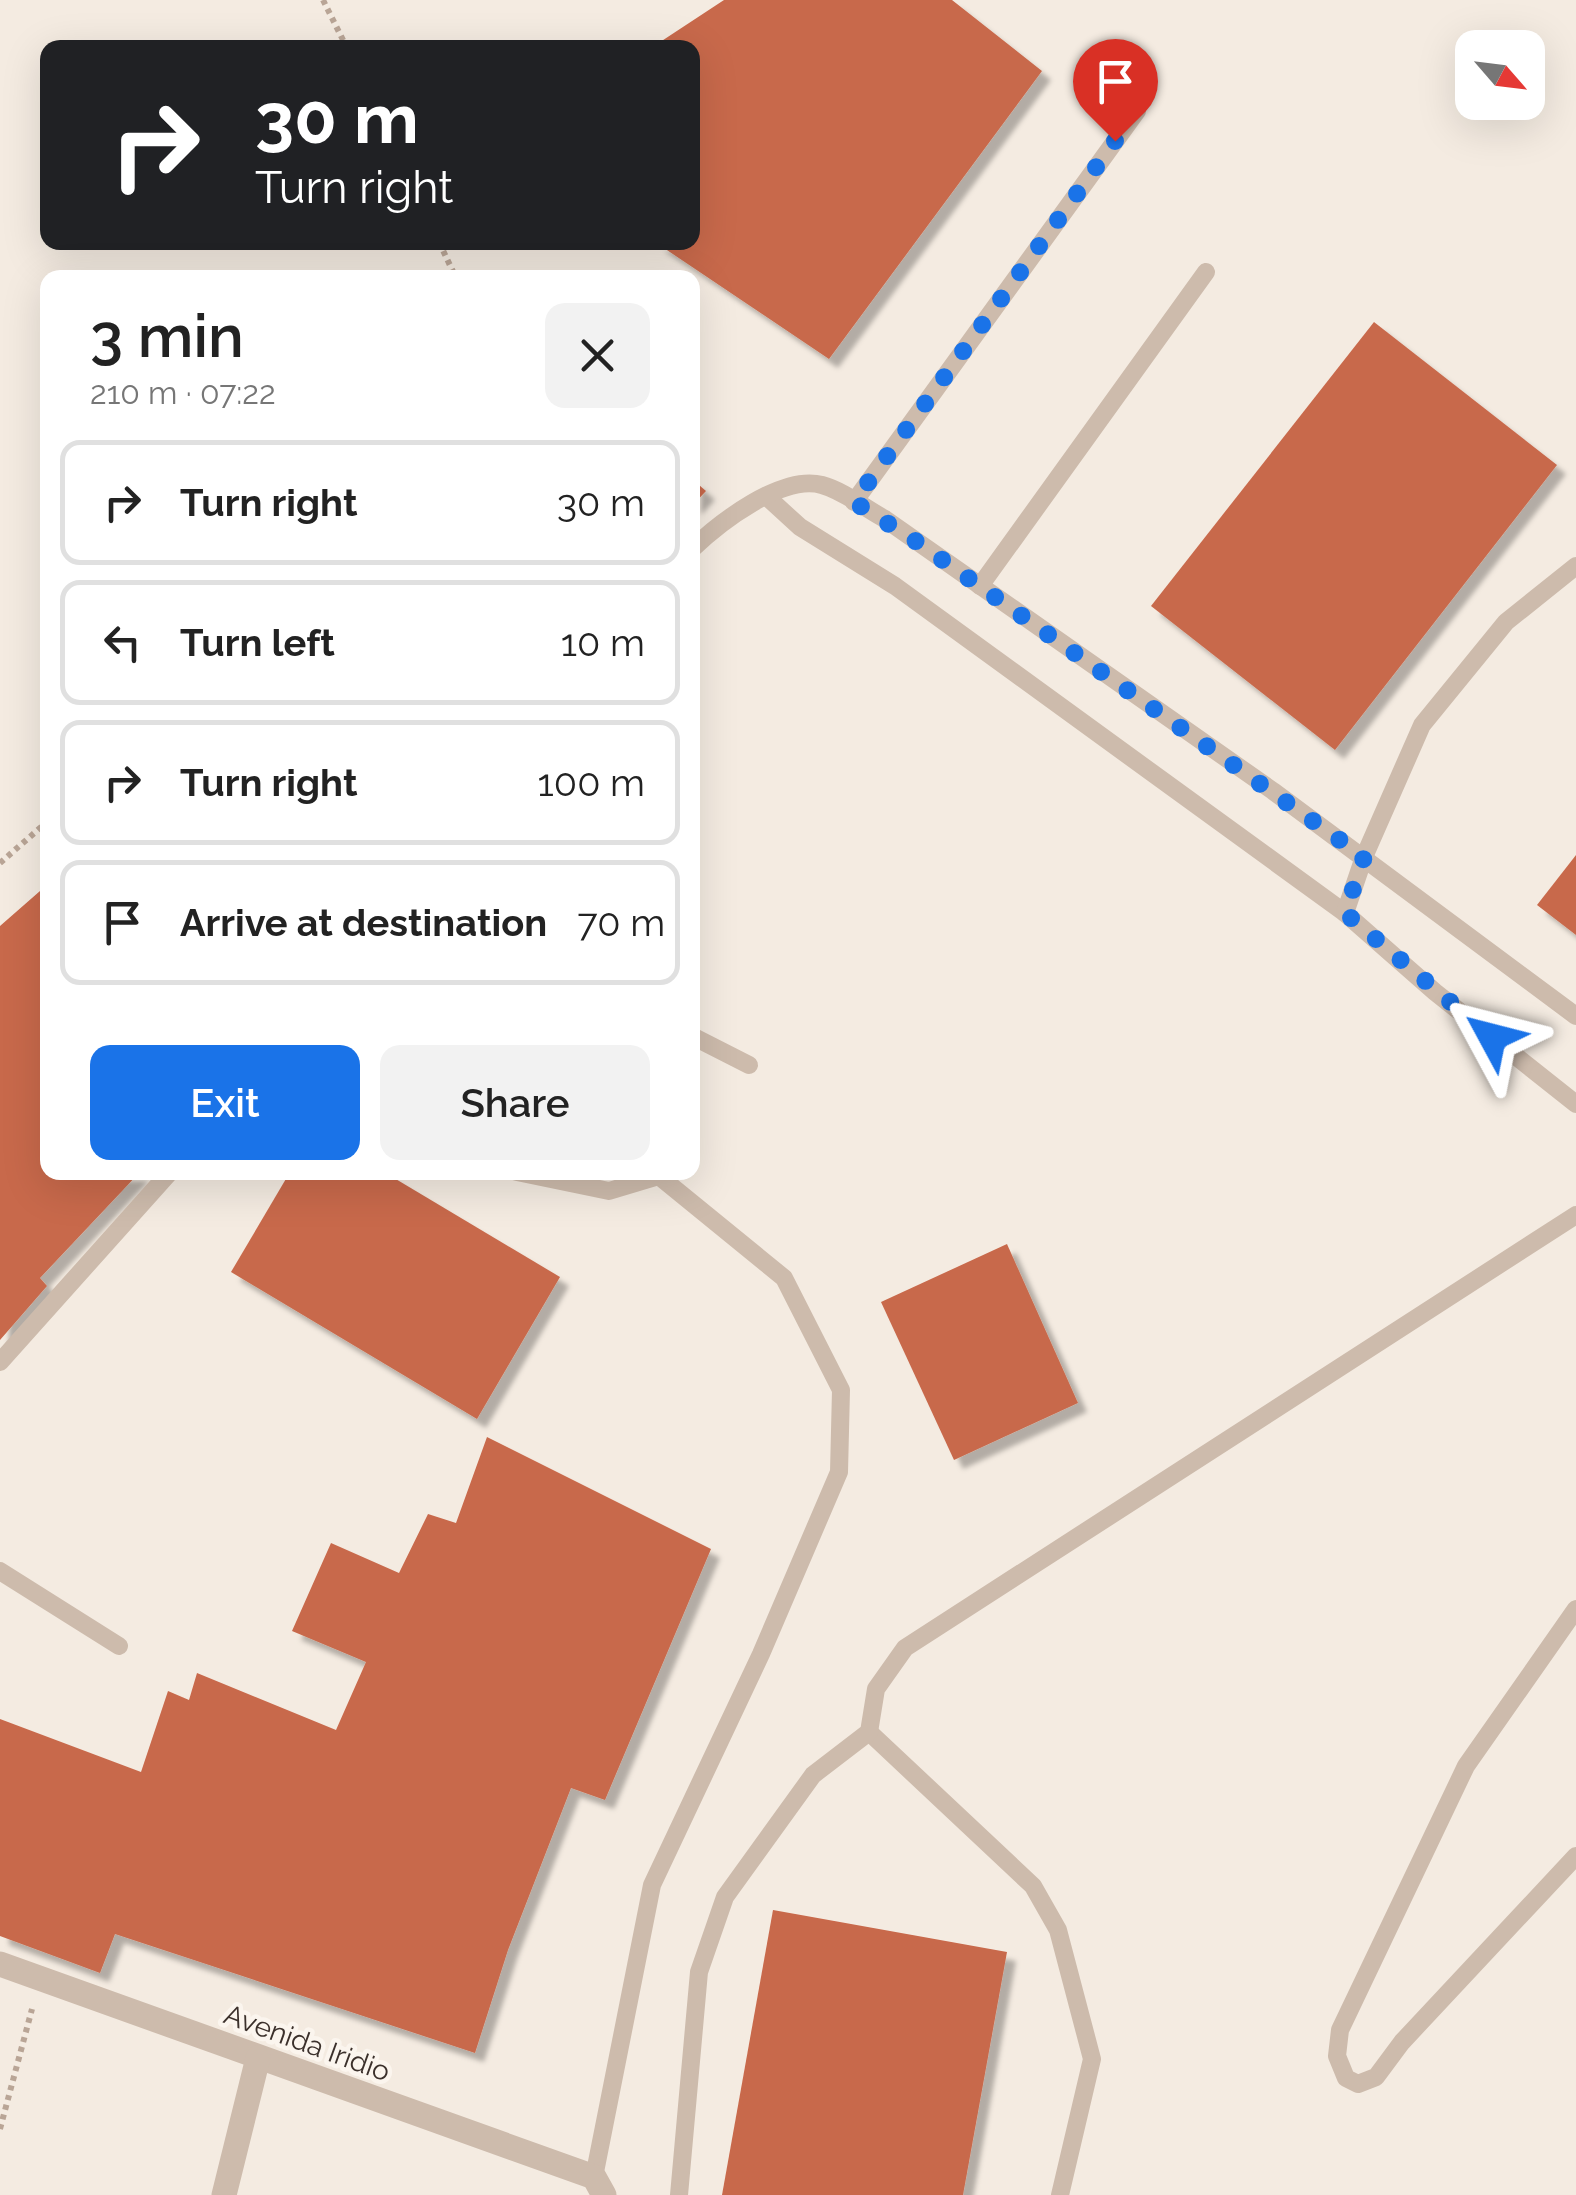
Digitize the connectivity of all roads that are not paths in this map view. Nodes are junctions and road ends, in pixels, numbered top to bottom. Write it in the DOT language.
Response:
graph roads {
  1 [pos="1137,111"];
  2 [pos="1206,272"];
  3 [pos="766,496"];
  4 [pos="854,502"];
  5 [pos="700,542"];
  6 [pos="1576,566"];
  7 [pos="980,586"];
  8 [pos="1364,857"];
  9 [pos="1345,913"];
  10 [pos="1576,1016"];
  11 [pos="700,1040"];
  12 [pos="749,1065"];
  13 [pos="1576,1104"];
  14 [pos="163,1180"];
  15 [pos="555,1180"];
  16 [pos="639,1180"];
  17 [pos="663,1180"];
  18 [pos="1576,1215"];
  19 [pos="0,1362"];
  20 [pos="0,1571"];
  21 [pos="1576,1609"];
  22 [pos="119,1646"];
  23 [pos="869,1732"];
  24 [pos="1576,1856"];
  25 [pos="0,1964"];
  26 [pos="258,2058"];
  27 [pos="599,2186"];
  28 [pos="224,2195"];
  29 [pos="679,2195"];
  30 [pos="1060,2195"];
  1 -- 4 [label="lane"];
  2 -- 7 [label="lane"];
  3 -- 4 [label="lane"];
  3 -- 5 [label="lane"];
  3 -- 9 [label="lane"];
  4 -- 7 [label="lane"];
  6 -- 8 [label="lane"];
  7 -- 8 [label="lane"];
  8 -- 9 [label="lane"];
  8 -- 10 [label="lane"];
  9 -- 13 [label="lane"];
  11 -- 12 [label="lane"];
  14 -- 19 [label="lane"];
  15 -- 16 [label="lane"];
  17 -- 27 [label="lane"];
  18 -- 23 [label="lane"];
  20 -- 22 [label="lane"];
  21 -- 24 [label="lane"];
  23 -- 29 [label="lane"];
  23 -- 30 [label="lane"];
  25 -- 26 [label="street, Avenida Iridio"];
  26 -- 27 [label="street, Avenida Iridio"];
  26 -- 28 [label="street"];
}
